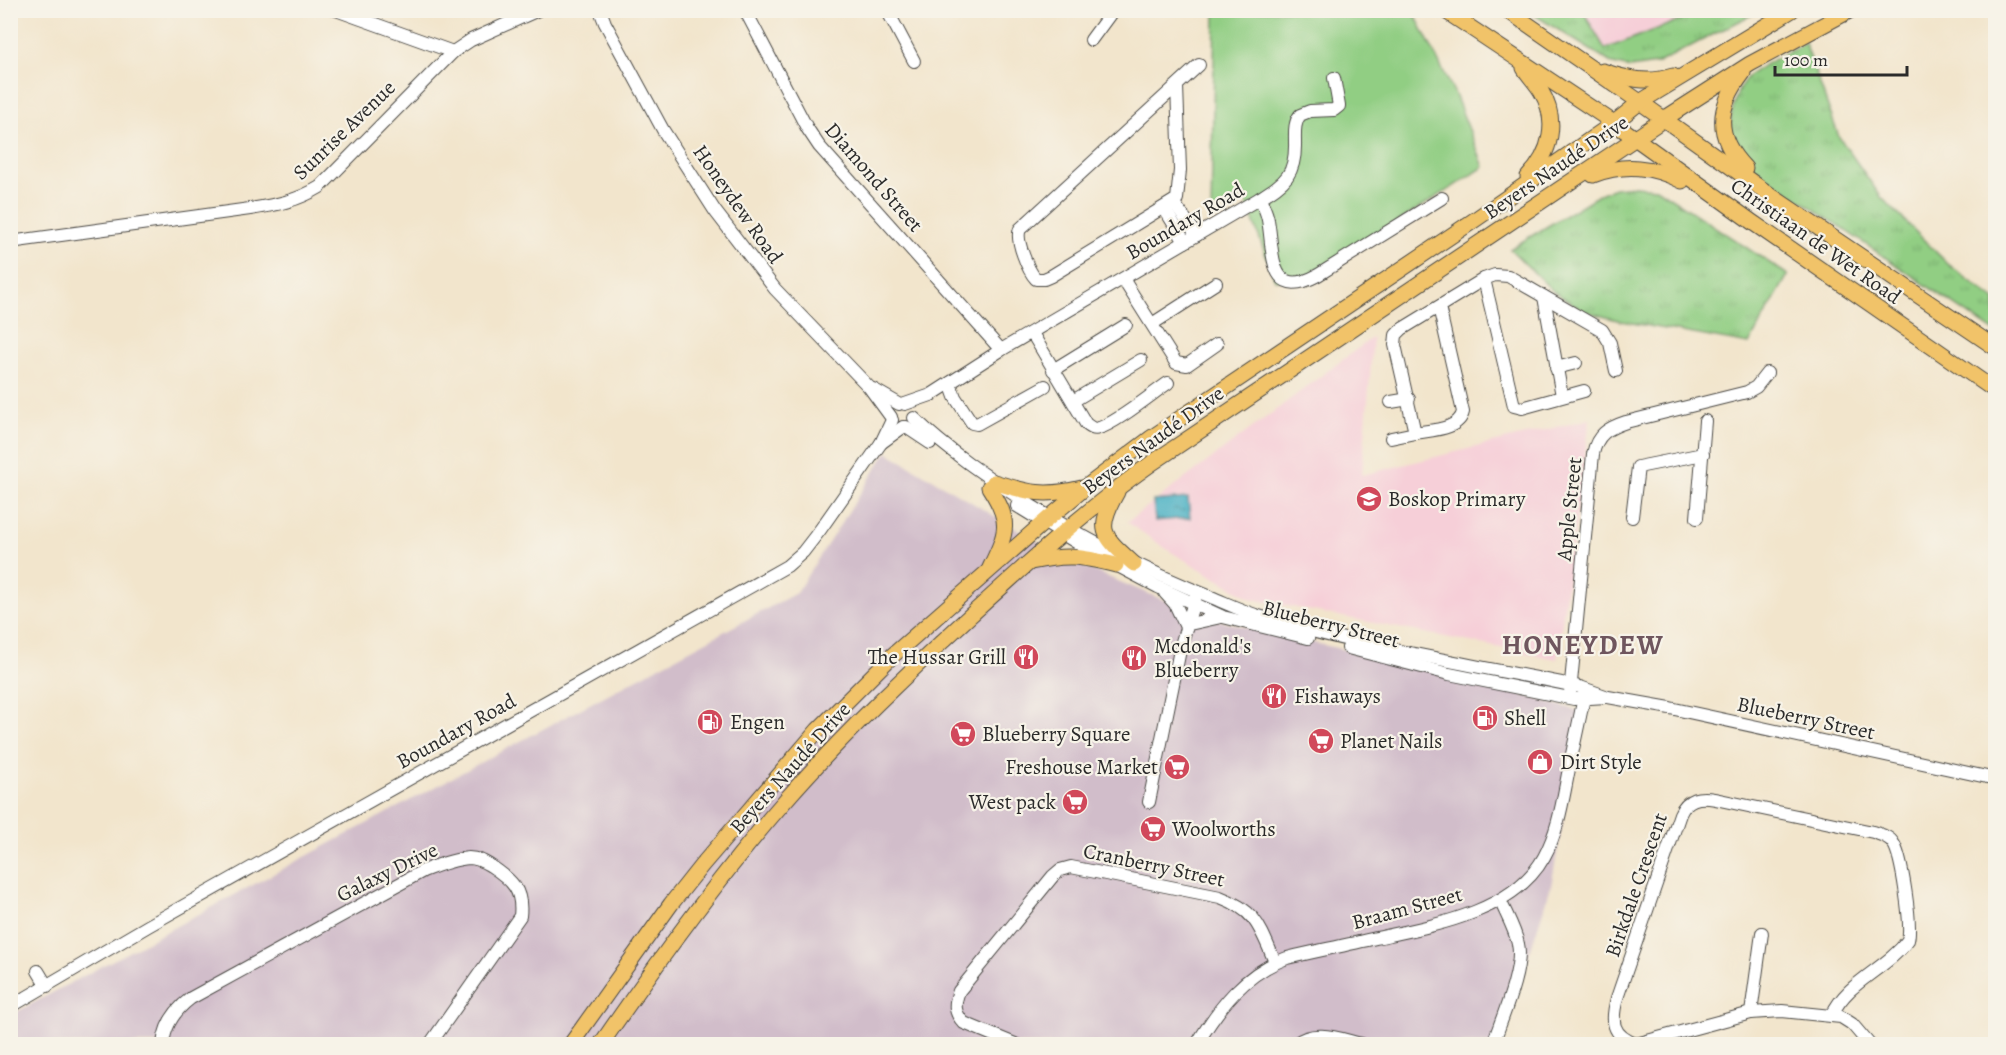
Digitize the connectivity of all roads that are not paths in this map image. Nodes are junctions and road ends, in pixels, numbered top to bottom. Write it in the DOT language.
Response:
graph roads {
  1 [pos="336,10"];
  2 [pos="538,10"];
  3 [pos="592,10"];
  4 [pos="600,10"];
  5 [pos="745,10"];
  6 [pos="887,10"];
  7 [pos="1113,10"];
  8 [pos="1444,10"];
  9 [pos="1506,10"];
  10 [pos="1792,10"];
  11 [pos="1851,10"];
  12 [pos="605,23"];
  13 [pos="1091,40"];
  14 [pos="453,52"];
  15 [pos="915,61"];
  16 [pos="1519,61"];
  17 [pos="1578,61"];
  18 [pos="1750,64"];
  19 [pos="1199,66"];
  20 [pos="1688,72"];
  21 [pos="1334,78"];
  22 [pos="1177,86"];
  23 [pos="1640,102"];
  24 [pos="1664,119"];
  25 [pos="1614,123"];
  26 [pos="1636,140"];
  27 [pos="1565,186"];
  28 [pos="1513,192"];
  29 [pos="1773,197"];
  30 [pos="1260,198"];
  31 [pos="1442,198"];
  32 [pos="1725,202"];
  33 [pos="1169,205"];
  34 [pos="1197,235"];
  35 [pos="10,242"];
  36 [pos="1185,242"];
  37 [pos="1124,279"];
  38 [pos="1484,279"];
  39 [pos="1216,283"];
  40 [pos="1544,297"];
  41 [pos="1439,307"];
  42 [pos="1152,324"];
  43 [pos="1126,326"];
  44 [pos="1032,333"];
  45 [pos="1217,344"];
  46 [pos="1995,348"];
  47 [pos="1001,350"];
  48 [pos="1141,360"];
  49 [pos="1576,363"];
  50 [pos="1556,368"];
  51 [pos="1053,370"];
  52 [pos="1616,371"];
  53 [pos="1767,373"];
  54 [pos="1168,382"];
  55 [pos="950,383"];
  56 [pos="1045,386"];
  57 [pos="869,387"];
  58 [pos="1584,391"];
  59 [pos="1995,391"];
  60 [pos="1562,396"];
  61 [pos="1409,399"];
  62 [pos="1073,401"];
  63 [pos="1391,402"];
  64 [pos="907,415"];
  65 [pos="891,418"];
  66 [pos="1705,421"];
  67 [pos="1415,433"];
  68 [pos="1391,438"];
  69 [pos="881,443"];
  70 [pos="1702,454"];
  71 [pos="992,484"];
  72 [pos="1122,484"];
  73 [pos="1086,487"];
  74 [pos="1632,517"];
  75 [pos="1697,518"];
  76 [pos="1047,521"];
  77 [pos="1065,530"];
  78 [pos="1028,562"];
  79 [pos="1134,564"];
  80 [pos="1116,565"];
  81 [pos="987,573"];
  82 [pos="1158,587"];
  83 [pos="1195,597"];
  84 [pos="1222,617"];
  85 [pos="1185,625"];
  86 [pos="1572,685"];
  87 [pos="1584,694"];
  88 [pos="1569,698"];
  89 [pos="1995,779"];
  90 [pos="1149,802"];
  91 [pos="1500,900"];
  92 [pos="1762,933"];
  93 [pos="1275,962"];
  94 [pos="38,971"];
  95 [pos="47,986"];
  96 [pos="10,1007"];
  97 [pos="1751,1013"];
  98 [pos="1832,1015"];
  99 [pos="1618,1041"];
  100 [pos="1298,1042"];
  101 [pos="163,1044"];
  102 [pos="430,1044"];
  103 [pos="571,1044"];
  104 [pos="601,1044"];
  105 [pos="1015,1044"];
  106 [pos="1197,1044"];
  107 [pos="1362,1044"];
  108 [pos="1493,1044"];
  109 [pos="1869,1044"];
  1 -- 14 [label="street"];
  2 -- 14 [label="street, Sunrise Avenue"];
  3 -- 12 [label="street, Honeydew Road"];
  4 -- 12 [label="street, Honeydew Road"];
  5 -- 47 [label="street, Diamond Street"];
  6 -- 15 [label="street"];
  7 -- 13 [label="street"];
  8 -- 16 [label="main road, Christiaan de Wet Road"];
  9 -- 17 [label="main road"];
  10 -- 20 [label="main road, Beyers Naudé Drive"];
  11 -- 18 [label="main road, Beyers Naudé Drive"];
  12 -- 57 [label="street, Honeydew Road"];
  14 -- 35 [label="street, Sunrise Avenue"];
  16 -- 25 [label="main road, Christiaan de Wet Road"];
  16 -- 28 [label="main road"];
  17 -- 20 [label="main road"];
  17 -- 23 [label="main road, Christiaan de Wet Road"];
  18 -- 24 [label="main road, Beyers Naudé Drive"];
  18 -- 29 [label="main road"];
  19 -- 22 [label="street"];
  20 -- 23 [label="main road, Beyers Naudé Drive"];
  21 -- 30 [label="street"];
  22 -- 33 [label="street"];
  22 -- 33 [label="street"];
  23 -- 24 [label="main road, Christiaan de Wet Road"];
  23 -- 25 [label="main road, Beyers Naudé Drive"];
  24 -- 26 [label="main road, Beyers Naudé Drive"];
  24 -- 29 [label="main road, Christiaan de Wet Road"];
  25 -- 26 [label="main road, Christiaan de Wet Road"];
  25 -- 28 [label="main road, Beyers Naudé Drive"];
  26 -- 27 [label="main road, Beyers Naudé Drive"];
  26 -- 32 [label="main road, Christiaan de Wet Road"];
  27 -- 32 [label="main road"];
  27 -- 72 [label="main road, Beyers Naudé Drive"];
  28 -- 73 [label="main road, Beyers Naudé Drive"];
  29 -- 46 [label="main road, Christiaan de Wet Road"];
  30 -- 31 [label="street, Boundary Road"];
  30 -- 34 [label="street, Boundary Road"];
  32 -- 59 [label="main road, Christiaan de Wet Road"];
  33 -- 34 [label="street"];
  33 -- 36 [label="street"];
  34 -- 36 [label="street, Boundary Road"];
  36 -- 37 [label="street, Boundary Road"];
  37 -- 42 [label="street"];
  37 -- 44 [label="street, Boundary Road"];
  38 -- 40 [label="street"];
  38 -- 41 [label="street"];
  38 -- 60 [label="street"];
  39 -- 42 [label="street"];
  40 -- 50 [label="street"];
  40 -- 52 [label="street"];
  41 -- 61 [label="street"];
  41 -- 67 [label="street"];
  42 -- 45 [label="street"];
  43 -- 51 [label="street"];
  44 -- 47 [label="street, Boundary Road"];
  44 -- 51 [label="street"];
  47 -- 55 [label="street, Boundary Road"];
  48 -- 62 [label="street"];
  49 -- 50 [label="street"];
  50 -- 60 [label="street"];
  51 -- 62 [label="street"];
  53 -- 86 [label="street, Apple Street"];
  54 -- 62 [label="street"];
  55 -- 56 [label="street"];
  55 -- 64 [label="street, Boundary Road"];
  57 -- 64 [label="street, Honeydew Road"];
  57 -- 65 [label="street, Honeydew Road"];
  58 -- 60 [label="street"];
  61 -- 63 [label="street"];
  61 -- 67 [label="street"];
  64 -- 65 [label="street, Boundary Road"];
  64 -- 65 [label="street"];
  64 -- 69 [label="street, Boundary Road"];
  64 -- 71 [label="street, Honeydew Road"];
  65 -- 69 [label="street, Boundary Road"];
  66 -- 70 [label="street"];
  67 -- 68 [label="street"];
  69 -- 95 [label="street, Boundary Road"];
  70 -- 74 [label="street"];
  70 -- 75 [label="street"];
  71 -- 73 [label="main road"];
  71 -- 76 [label="street, Honeydew Road"];
  71 -- 81 [label="main road"];
  72 -- 77 [label="main road, Beyers Naudé Drive"];
  72 -- 79 [label="main road"];
  73 -- 76 [label="main road, Beyers Naudé Drive"];
  76 -- 77 [label="street, Honeydew Road"];
  76 -- 81 [label="main road, Beyers Naudé Drive"];
  77 -- 78 [label="main road, Beyers Naudé Drive"];
  77 -- 79 [label="street, Blueberry Street"];
  77 -- 80 [label="street, Blueberry Street"];
  78 -- 80 [label="main road"];
  78 -- 104 [label="main road, Beyers Naudé Drive"];
  79 -- 83 [label="street, Blueberry Street"];
  80 -- 82 [label="street, Blueberry Street"];
  81 -- 103 [label="main road, Beyers Naudé Drive"];
  82 -- 83 [label="street, Blueberry Street"];
  82 -- 85 [label="street"];
  83 -- 84 [label="street, Blueberry Street"];
  83 -- 85 [label="street"];
  83 -- 86 [label="street, Blueberry Street"];
  84 -- 85 [label="street"];
  84 -- 88 [label="street, Blueberry Street"];
  85 -- 90 [label="street"];
  86 -- 87 [label="street, Blueberry Street"];
  86 -- 88 [label="street, Apple Street"];
  87 -- 88 [label="street, Blueberry Street"];
  87 -- 89 [label="street, Blueberry Street"];
  87 -- 91 [label="street, Braam Street"];
  91 -- 93 [label="street, Braam Street"];
  91 -- 108 [label="street"];
  92 -- 97 [label="street"];
  93 -- 105 [label="street, Cranberry Street"];
  93 -- 106 [label="street, Braam Street"];
  94 -- 95 [label="street"];
  95 -- 96 [label="street, Boundary Road"];
  97 -- 98 [label="street, Birkdale Crescent"];
  97 -- 99 [label="street, Birkdale Crescent"];
  98 -- 99 [label="street, Birkdale Crescent"];
  98 -- 109 [label="street, Birkdale Crescent"];
  100 -- 107 [label="street"];
  101 -- 102 [label="street, Galaxy Drive"];
}
